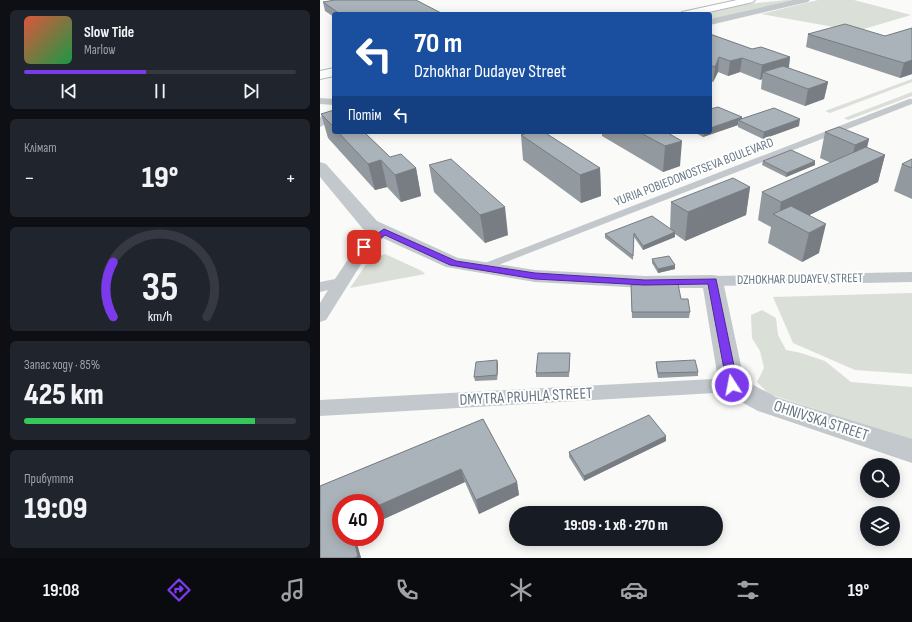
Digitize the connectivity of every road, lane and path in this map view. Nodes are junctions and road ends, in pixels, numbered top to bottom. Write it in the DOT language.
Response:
graph roads {
  1 [pos="766,0"];
  2 [pos="805,0"];
  3 [pos="745,1"];
  4 [pos="698,12"];
  5 [pos="712,21"];
  6 [pos="332,72"];
  7 [pos="320,75"];
  8 [pos="320,101"];
  9 [pos="912,101"];
  10 [pos="332,102"];
  11 [pos="332,115"];
  12 [pos="320,123"];
  13 [pos="320,167"];
  14 [pos="384,231"];
  15 [pos="484,268"];
  16 [pos="912,276"];
  17 [pos="712,281"];
  18 [pos="342,283"];
  19 [pos="320,287"];
  20 [pos="320,316"];
  21 [pos="732,385"];
  22 [pos="320,408"];
  23 [pos="912,451"];
  1 -- 3 [label="main road"];
  2 -- 5 [label="street"];
  3 -- 4 [label="main road"];
  6 -- 7 [label="main road"];
  8 -- 10 [label="street"];
  9 -- 15 [label="street, YURIIA POBIEDONOSTSEVA BOULEVARD"];
  11 -- 12 [label="street"];
  13 -- 14 [label="street, DZHOKHAR DUDAYEV STREET"];
  14 -- 15 [label="street, DZHOKHAR DUDAYEV STREET"];
  14 -- 18 [label="street"];
  15 -- 17 [label="street, DZHOKHAR DUDAYEV STREET"];
  16 -- 17 [label="street, DZHOKHAR DUDAYEV STREET"];
  17 -- 21 [label="street"];
  18 -- 19 [label="street"];
  18 -- 20 [label="street"];
  21 -- 22 [label="street, DMYTRA PRUHLA STREET"];
  21 -- 23 [label="street, OHNIVSKA STREET"];
}
